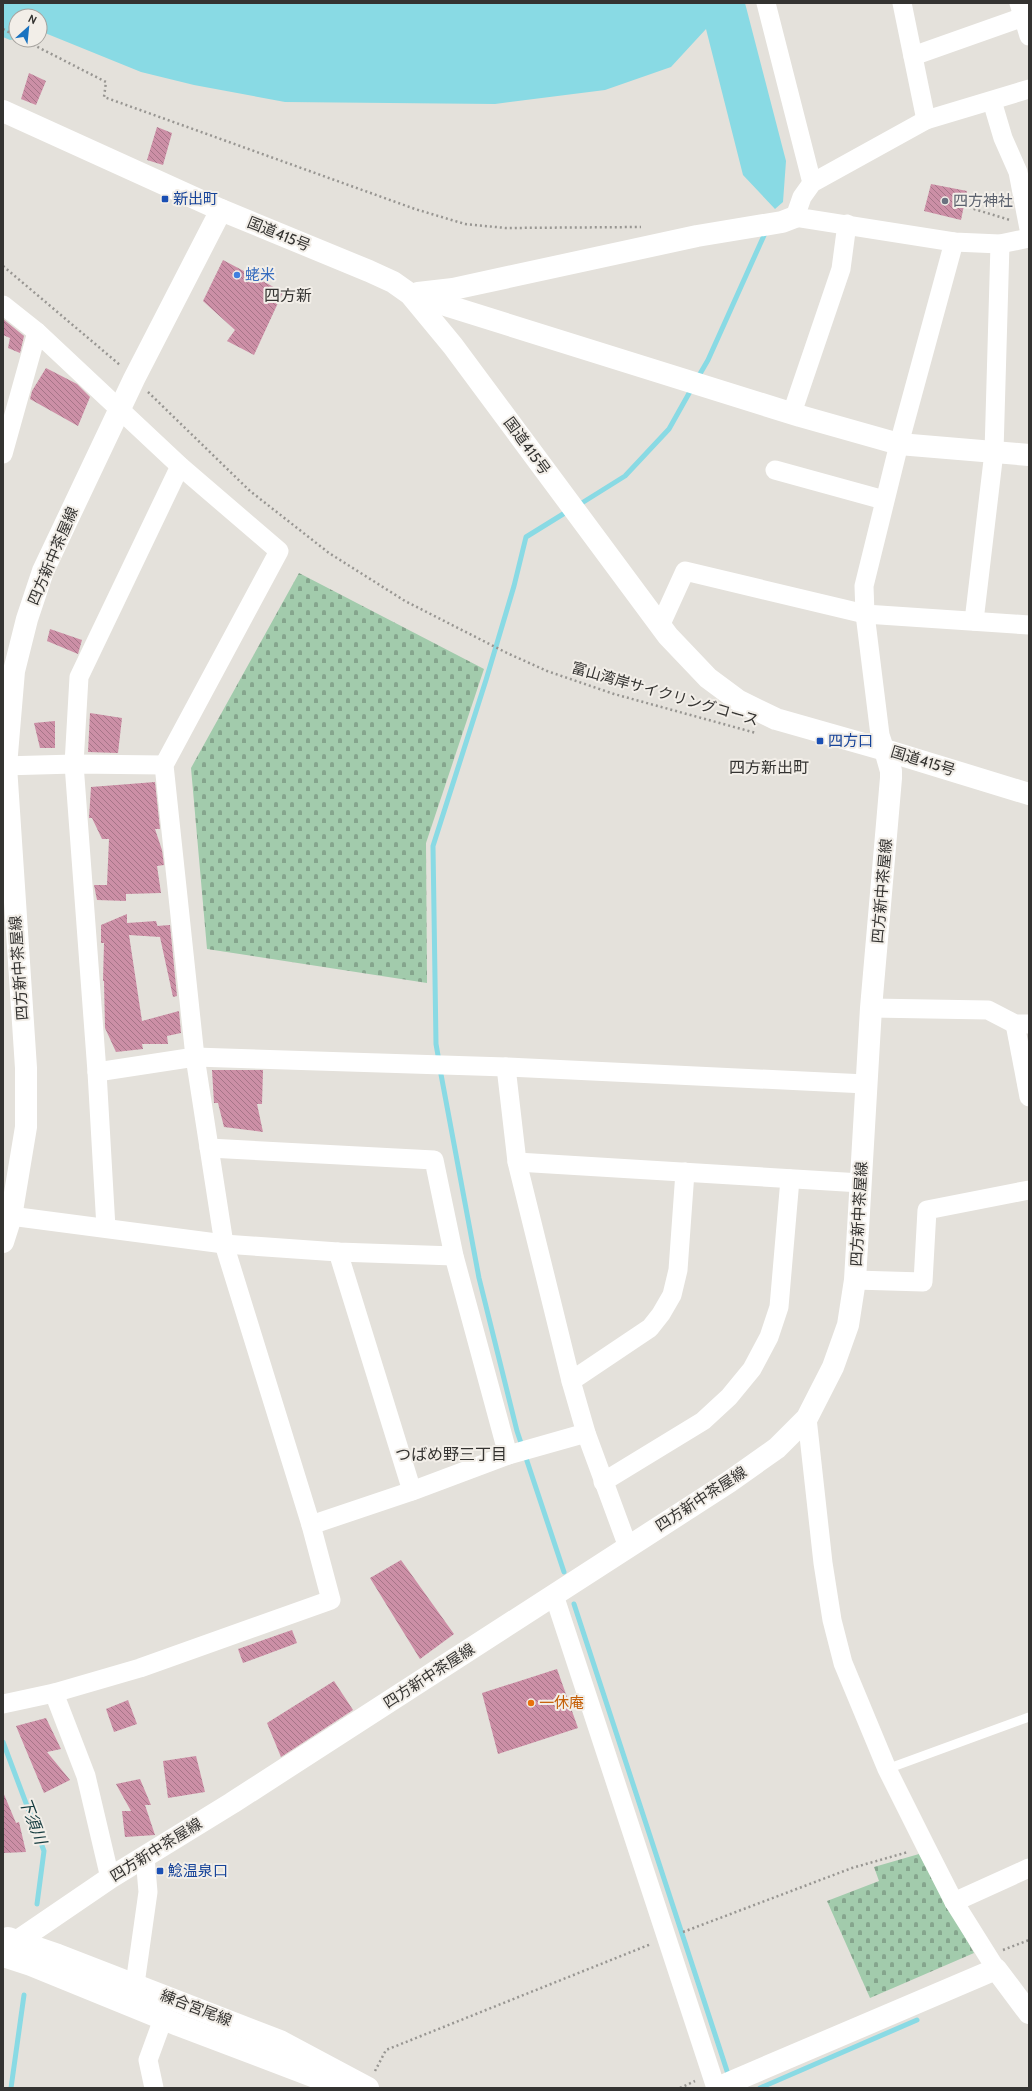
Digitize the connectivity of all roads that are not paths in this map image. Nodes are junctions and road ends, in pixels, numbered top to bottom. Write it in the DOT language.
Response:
graph roads {
  1 [pos="766,3"];
  2 [pos="902,3"];
  3 [pos="1024,12"];
  4 [pos="1029,36"];
  5 [pos="913,56"];
  6 [pos="1029,89"];
  7 [pos="992,102"];
  8 [pos="3,111"];
  9 [pos="926,120"];
  10 [pos="812,183"];
  11 [pos="221,210"];
  12 [pos="788,219"];
  13 [pos="848,224"];
  14 [pos="1029,231"];
  15 [pos="954,242"];
  16 [pos="1000,244"];
  17 [pos="410,294"];
  18 [pos="3,304"];
  19 [pos="37,332"];
  20 [pos="120,409"];
  21 [pos="792,413"];
  22 [pos="898,444"];
  23 [pos="994,452"];
  24 [pos="3,454"];
  25 [pos="1029,455"];
  26 [pos="180,466"];
  27 [pos="775,470"];
  28 [pos="884,500"];
  29 [pos="865,614"];
  30 [pos="974,621"];
  31 [pos="1029,625"];
  32 [pos="660,626"];
  33 [pos="885,750"];
  34 [pos="74,764"];
  35 [pos="164,765"];
  36 [pos="4,766"];
  37 [pos="1029,794"];
  38 [pos="871,1008"];
  39 [pos="1022,1024"];
  40 [pos="195,1057"];
  41 [pos="506,1067"];
  42 [pos="97,1072"];
  43 [pos="866,1084"];
  44 [pos="1029,1097"];
  45 [pos="209,1148"];
  46 [pos="517,1162"];
  47 [pos="685,1172"];
  48 [pos="790,1178"];
  49 [pos="861,1183"];
  50 [pos="1029,1190"];
  51 [pos="7,1216"];
  52 [pos="106,1228"];
  53 [pos="3,1242"];
  54 [pos="224,1244"];
  55 [pos="338,1252"];
  56 [pos="454,1256"];
  57 [pos="855,1280"];
  58 [pos="571,1381"];
  59 [pos="808,1418"];
  60 [pos="586,1433"];
  61 [pos="508,1455"];
  62 [pos="603,1482"];
  63 [pos="412,1491"];
  64 [pos="311,1525"];
  65 [pos="628,1547"];
  66 [pos="554,1595"];
  67 [pos="54,1693"];
  68 [pos="3,1704"];
  69 [pos="1029,1717"];
  70 [pos="887,1769"];
  71 [pos="145,1857"];
  72 [pos="1029,1868"];
  73 [pos="110,1878"];
  74 [pos="954,1902"];
  75 [pos="7,1946"];
  76 [pos="996,1960"];
  77 [pos="135,1984"];
  78 [pos="1029,2013"];
  79 [pos="163,2019"];
  80 [pos="370,2082"];
  81 [pos="710,2085"];
  82 [pos="154,2088"];
  83 [pos="346,2088"];
  1 -- 10 [label="street"];
  2 -- 5 [label="street"];
  3 -- 4 [label="street"];
  3 -- 5 [label="street"];
  5 -- 9 [label="street"];
  6 -- 7 [label="street"];
  7 -- 9 [label="street"];
  7 -- 14 [label="street"];
  8 -- 11 [label="main road, 国道415号"];
  9 -- 10 [label="street"];
  10 -- 12 [label="street"];
  11 -- 17 [label="main road, 国道415号"];
  11 -- 20 [label="main road, 四方新中茶屋線"];
  12 -- 13 [label="street"];
  12 -- 17 [label="main road"];
  13 -- 15 [label="street"];
  13 -- 21 [label="street"];
  14 -- 16 [label="street"];
  15 -- 16 [label="street"];
  15 -- 22 [label="street"];
  16 -- 23 [label="street"];
  17 -- 21 [label="main road"];
  17 -- 32 [label="main road, 国道415号"];
  18 -- 19 [label="street"];
  19 -- 20 [label="street"];
  19 -- 24 [label="street"];
  20 -- 26 [label="street"];
  20 -- 36 [label="main road, 四方新中茶屋線"];
  21 -- 22 [label="main road"];
  22 -- 23 [label="main road"];
  22 -- 28 [label="street"];
  23 -- 25 [label="main road"];
  23 -- 30 [label="street"];
  26 -- 34 [label="street"];
  26 -- 35 [label="street"];
  27 -- 28 [label="street"];
  28 -- 29 [label="street"];
  29 -- 30 [label="street"];
  29 -- 32 [label="street"];
  29 -- 33 [label="street"];
  30 -- 31 [label="street"];
  32 -- 33 [label="main road, 国道415号"];
  33 -- 37 [label="main road, 国道415号"];
  33 -- 38 [label="main road, 四方新中茶屋線"];
  34 -- 35 [label="street"];
  34 -- 36 [label="street"];
  34 -- 42 [label="street"];
  35 -- 40 [label="street"];
  36 -- 51 [label="main road, 四方新中茶屋線"];
  38 -- 39 [label="street"];
  38 -- 43 [label="main road, 四方新中茶屋線"];
  39 -- 44 [label="street"];
  40 -- 41 [label="street"];
  40 -- 42 [label="street"];
  40 -- 45 [label="street"];
  41 -- 43 [label="street"];
  41 -- 46 [label="street"];
  42 -- 52 [label="street"];
  43 -- 49 [label="main road, 四方新中茶屋線"];
  45 -- 54 [label="street"];
  45 -- 56 [label="street"];
  46 -- 47 [label="street"];
  46 -- 58 [label="street"];
  47 -- 48 [label="street"];
  47 -- 58 [label="street"];
  48 -- 49 [label="street"];
  48 -- 62 [label="street"];
  49 -- 57 [label="main road, 四方新中茶屋線"];
  50 -- 57 [label="street"];
  51 -- 52 [label="street"];
  51 -- 53 [label="main road, 四方新中茶屋線"];
  52 -- 54 [label="street"];
  54 -- 55 [label="street"];
  54 -- 64 [label="street"];
  55 -- 56 [label="street"];
  55 -- 63 [label="street"];
  56 -- 61 [label="street"];
  57 -- 59 [label="main road, 四方新中茶屋線"];
  58 -- 60 [label="street"];
  59 -- 65 [label="main road, 四方新中茶屋線"];
  59 -- 70 [label="street"];
  60 -- 61 [label="street"];
  60 -- 62 [label="street"];
  61 -- 63 [label="street"];
  62 -- 65 [label="street"];
  63 -- 64 [label="street"];
  64 -- 67 [label="street"];
  65 -- 66 [label="main road, 四方新中茶屋線"];
  66 -- 71 [label="main road, 四方新中茶屋線"];
  66 -- 81 [label="street"];
  67 -- 68 [label="street"];
  67 -- 73 [label="street"];
  69 -- 70 [label="lane"];
  70 -- 74 [label="street"];
  71 -- 73 [label="main road, 四方新中茶屋線"];
  71 -- 77 [label="street"];
  72 -- 74 [label="street"];
  73 -- 75 [label="main road, 四方新中茶屋線"];
  74 -- 76 [label="street"];
  75 -- 77 [label="main road, 練合宮尾線"];
  75 -- 79 [label="main road, 練合宮尾線"];
  76 -- 78 [label="main road"];
  76 -- 81 [label="main road"];
  77 -- 80 [label="main road, 練合宮尾線"];
  79 -- 82 [label="street"];
  79 -- 83 [label="main road, 練合宮尾線"];
}
